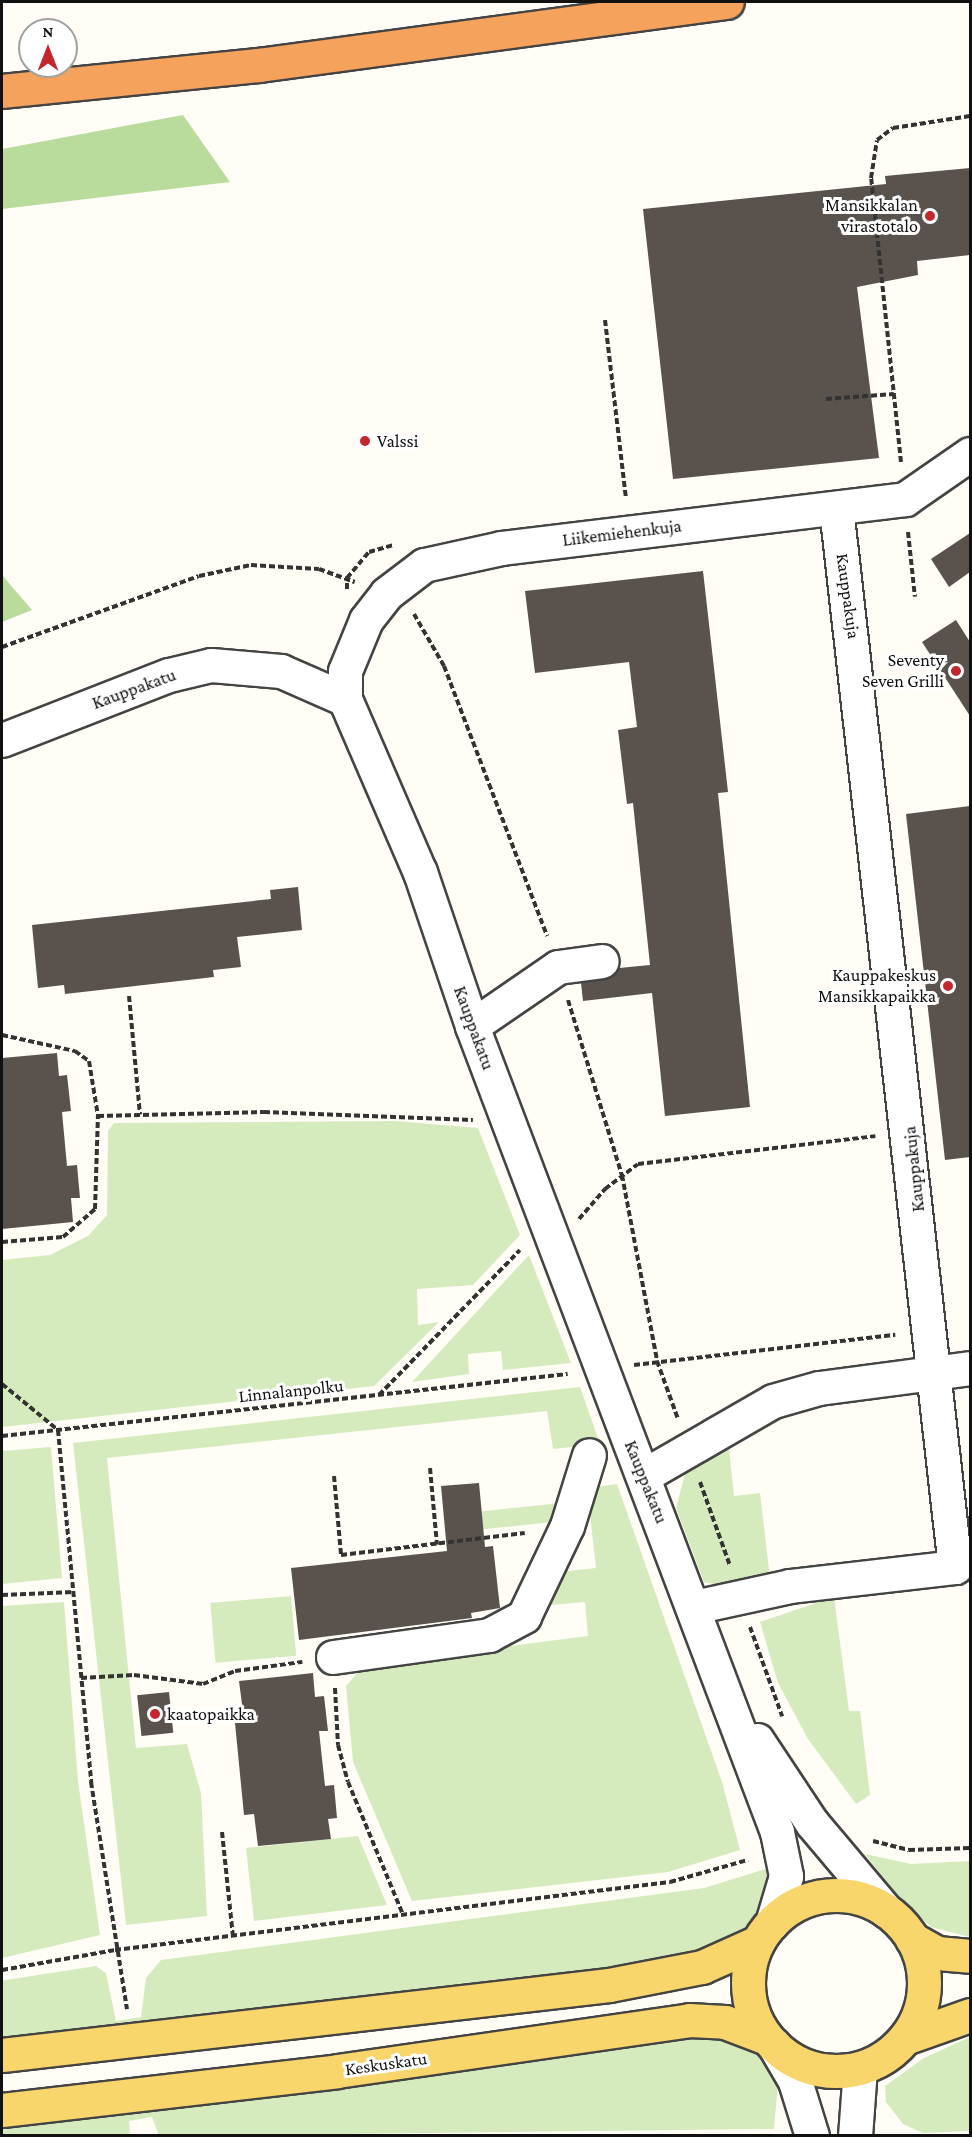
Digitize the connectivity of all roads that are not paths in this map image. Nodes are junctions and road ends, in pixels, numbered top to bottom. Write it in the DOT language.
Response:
graph roads {
  1 [pos="727,2"];
  2 [pos="2,91"];
  3 [pos="970,454"];
  4 [pos="836,508"];
  5 [pos="345,699"];
  6 [pos="2,740"];
  7 [pos="602,961"];
  8 [pos="472,1026"];
  9 [pos="970,1368"];
  10 [pos="936,1371"];
  11 [pos="588,1455"];
  12 [pos="644,1476"];
  13 [pos="694,1607"];
  14 [pos="333,1658"];
  15 [pos="729,1698"];
  16 [pos="886,1911"];
  17 [pos="765,1932"];
  18 [pos="912,1940"];
  19 [pos="970,1956"];
  20 [pos="970,2015"];
  21 [pos="905,2038"];
  22 [pos="770,2042"];
  23 [pos="2,2055"];
  24 [pos="860,2068"];
  25 [pos="2,2110"];
  26 [pos="812,2136"];
  27 [pos="855,2136"];
  1 -- 2 [label="highway"];
  3 -- 4 [label="street, Liikemiehenkuja"];
  4 -- 5 [label="street, Liikemiehenkuja"];
  4 -- 10 [label="street, Kauppakuja"];
  5 -- 6 [label="street, Kauppakatu"];
  5 -- 8 [label="street, Kauppakatu"];
  7 -- 8 [label="street"];
  8 -- 12 [label="street, Kauppakatu"];
  9 -- 10 [label="street"];
  10 -- 12 [label="street"];
  10 -- 13 [label="street, Kauppakuja"];
  11 -- 14 [label="street"];
  12 -- 13 [label="street, Kauppakatu"];
  13 -- 15 [label="street, Kauppakatu"];
  15 -- 16 [label="street, Kauppakatu"];
  15 -- 17 [label="street, Kauppakatu"];
  16 -- 17 [label="main road"];
  16 -- 18 [label="main road"];
  17 -- 22 [label="main road"];
  17 -- 23 [label="main road"];
  18 -- 19 [label="main road"];
  18 -- 21 [label="main road"];
  20 -- 21 [label="main road"];
  21 -- 24 [label="main road"];
  22 -- 24 [label="main road"];
  22 -- 25 [label="main road, Keskuskatu"];
  22 -- 26 [label="street"];
  24 -- 27 [label="street"];
}
